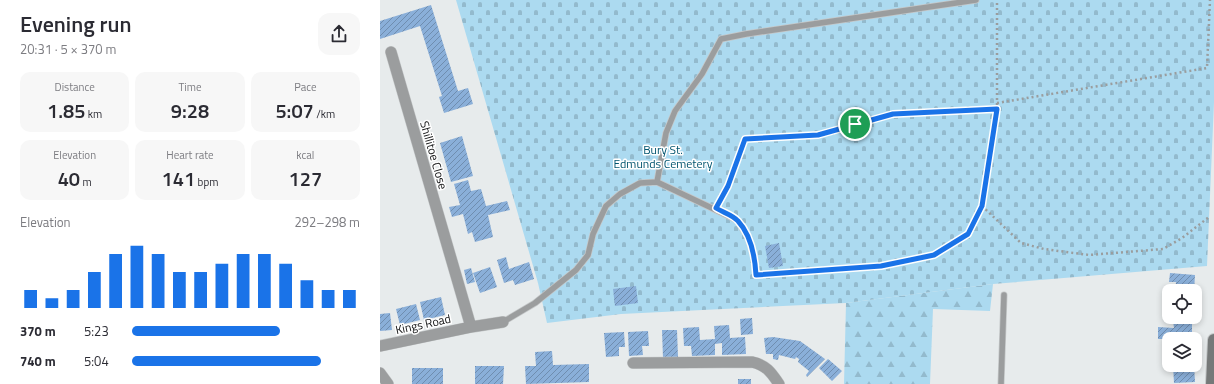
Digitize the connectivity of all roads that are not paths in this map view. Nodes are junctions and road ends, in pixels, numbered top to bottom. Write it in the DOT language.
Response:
graph roads {
  1 [pos="976,0"];
  2 [pos="391,52"];
  3 [pos="657,182"];
  4 [pos="453,265"];
  5 [pos="756,275"];
  6 [pos="1004,295"];
  7 [pos="503,322"];
  8 [pos="471,327"];
  9 [pos="1214,340"];
  10 [pos="380,346"];
  11 [pos="633,363"];
  12 [pos="380,373"];
  13 [pos="388,384"];
  14 [pos="779,384"];
  15 [pos="1001,384"];
  16 [pos="1212,384"];
  1 -- 3 [label="lane"];
  2 -- 4 [label="street, Shillitoe Close"];
  3 -- 5 [label="lane"];
  3 -- 7 [label="lane"];
  4 -- 8 [label="street, Kings Road"];
  6 -- 15 [label="lane"];
  7 -- 8 [label="street, Kings Road"];
  8 -- 10 [label="street, Kings Road"];
  9 -- 16 [label="street"];
  11 -- 14 [label="street"];
  12 -- 13 [label="street"];
}
